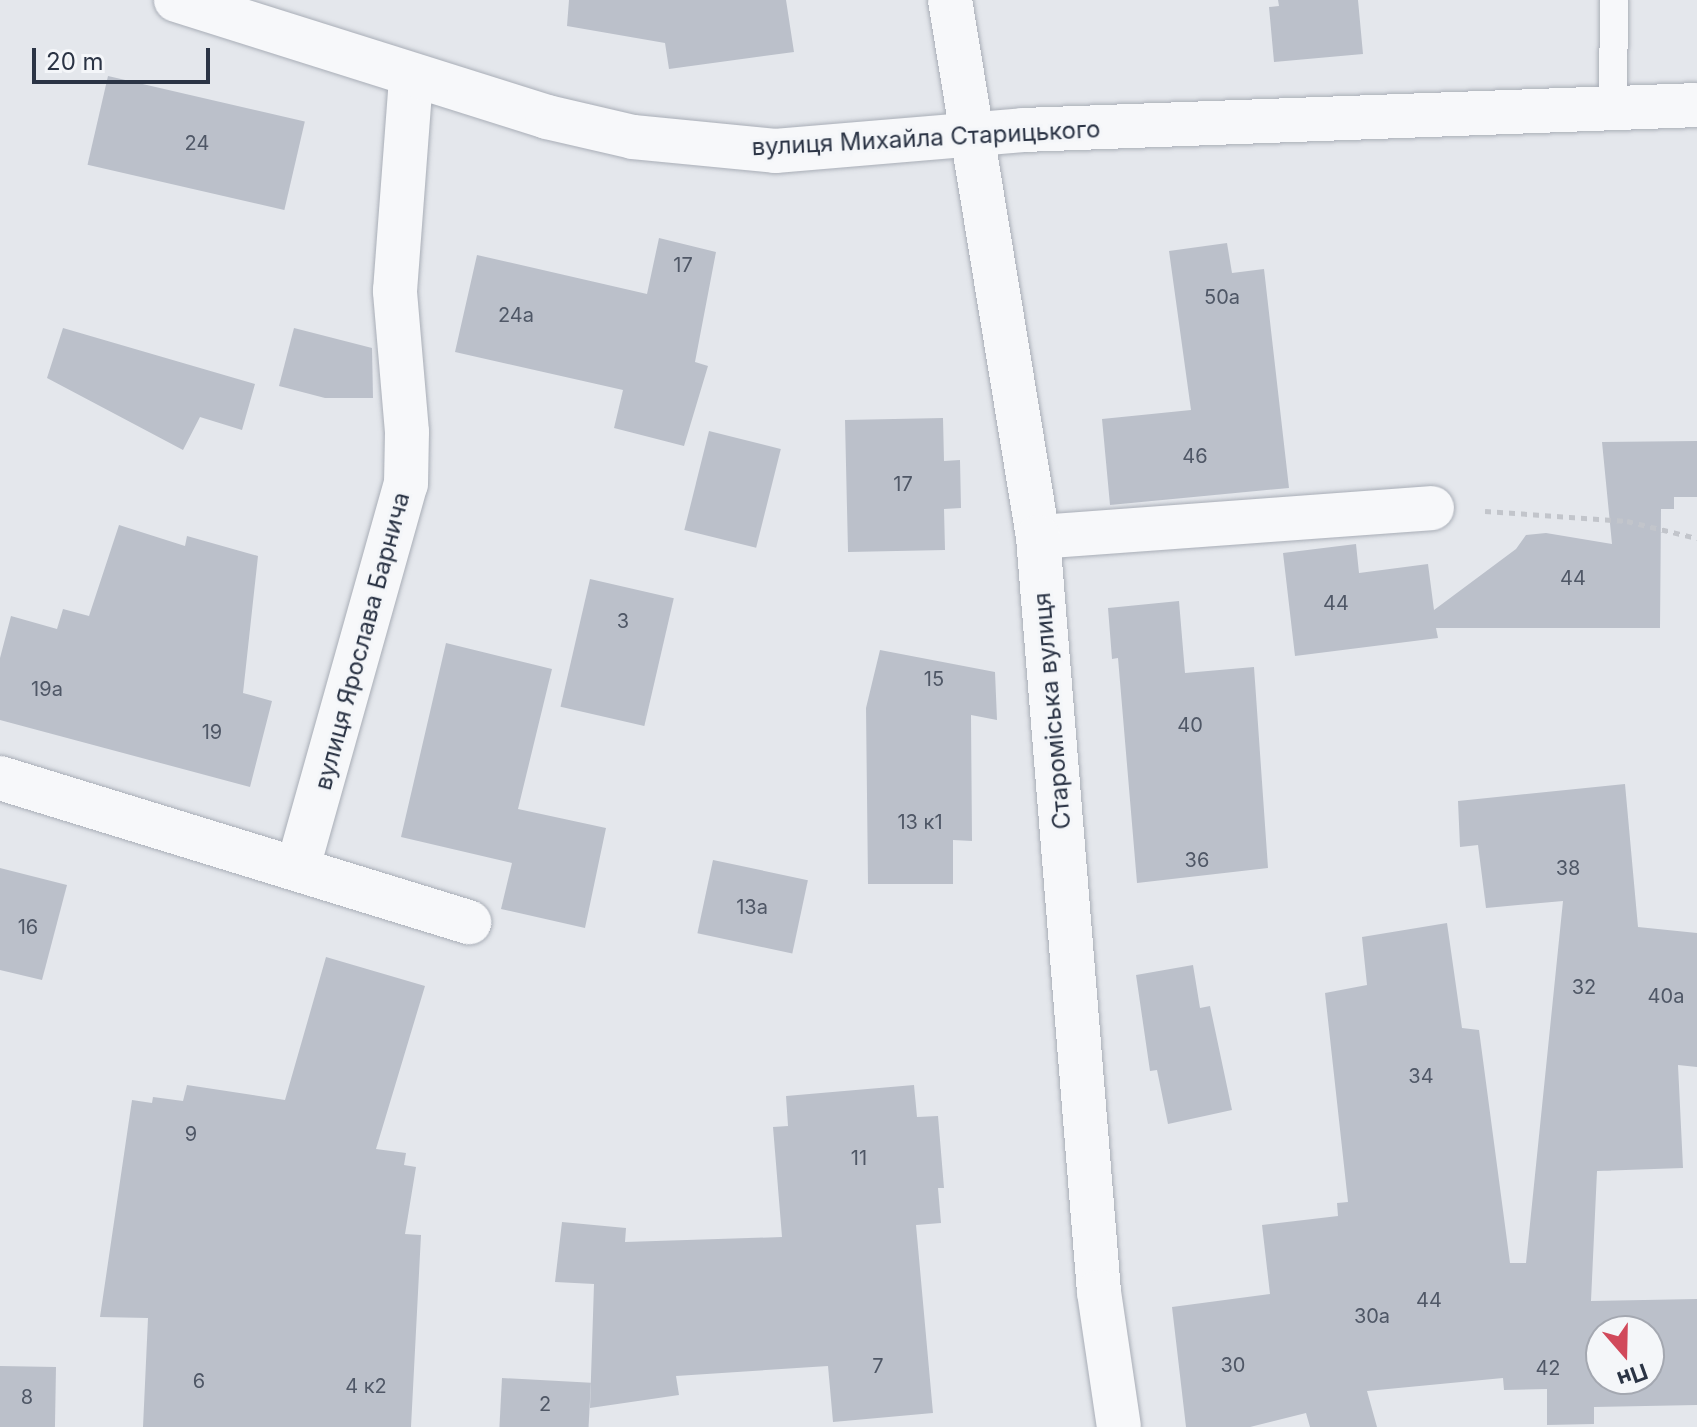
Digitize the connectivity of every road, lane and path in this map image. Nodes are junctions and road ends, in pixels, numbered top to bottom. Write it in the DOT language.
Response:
graph roads {
  1 [pos="176,0"];
  2 [pos="950,0"];
  3 [pos="1614,0"];
  4 [pos="411,77"];
  5 [pos="1697,105"];
  6 [pos="1613,108"];
  7 [pos="975,134"];
  8 [pos="1432,508"];
  9 [pos="1038,537"];
  10 [pos="1697,538"];
  11 [pos="0,778"];
  12 [pos="298,867"];
  13 [pos="469,922"];
  14 [pos="1119,1427"];
  1 -- 4 [label="street, вулиця Михайла Старицького"];
  2 -- 7 [label="street, Староміська вулиця"];
  3 -- 6 [label="lane"];
  4 -- 7 [label="street, вулиця Михайла Старицького"];
  4 -- 12 [label="street, вулиця Ярослава Барнича"];
  5 -- 6 [label="street, вулиця Михайла Старицького"];
  6 -- 7 [label="street, вулиця Михайла Старицького"];
  7 -- 9 [label="street, Староміська вулиця"];
  8 -- 9 [label="street"];
  8 -- 10 [label="path"];
  9 -- 14 [label="street, Староміська вулиця"];
  11 -- 12 [label="street"];
  12 -- 13 [label="street"];
}
